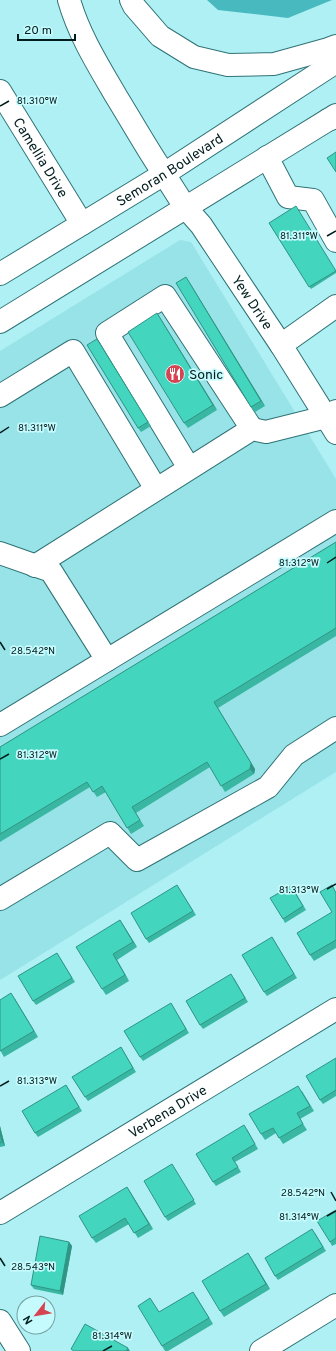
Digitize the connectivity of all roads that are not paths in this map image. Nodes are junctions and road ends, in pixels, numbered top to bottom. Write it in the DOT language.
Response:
graph roads {
  1 [pos="69,0"];
  2 [pos="131,0"];
  3 [pos="336,46"];
  4 [pos="336,62"];
  5 [pos="0,91"];
  6 [pos="333,117"];
  7 [pos="267,157"];
  8 [pos="164,174"];
  9 [pos="185,207"];
  10 [pos="82,224"];
  11 [pos="336,241"];
  12 [pos="0,274"];
  13 [pos="336,306"];
  14 [pos="0,322"];
  15 [pos="281,346"];
  16 [pos="0,396"];
  17 [pos="333,420"];
  18 [pos="252,429"];
  19 [pos="189,468"];
  20 [pos="156,489"];
  21 [pos="336,521"];
  22 [pos="0,553"];
  23 [pos="35,566"];
  24 [pos="107,660"];
  25 [pos="0,725"];
  26 [pos="336,728"];
  27 [pos="0,899"];
  28 [pos="336,1009"];
  29 [pos="0,1213"];
  30 [pos="336,1305"];
  31 [pos="0,1321"];
  32 [pos="18,1351"];
  33 [pos="261,1351"];
  1 -- 8 [label="main road, Yew Drive"];
  2 -- 3 [label="main road"];
  4 -- 8 [label="main road, Semoran Boulevard"];
  5 -- 10 [label="main road, Camellia Drive"];
  6 -- 7 [label="main road"];
  7 -- 9 [label="main road"];
  7 -- 11 [label="main road"];
  8 -- 9 [label="main road, Yew Drive"];
  8 -- 10 [label="main road, Semoran Boulevard"];
  9 -- 14 [label="main road"];
  9 -- 15 [label="main road, Yew Drive"];
  10 -- 12 [label="main road, Semoran Boulevard"];
  13 -- 15 [label="main road"];
  15 -- 17 [label="main road, Yew Drive"];
  16 -- 20 [label="main road"];
  17 -- 18 [label="main road"];
  18 -- 19 [label="main road"];
  18 -- 19 [label="main road"];
  19 -- 20 [label="main road"];
  20 -- 23 [label="main road"];
  21 -- 24 [label="main road"];
  22 -- 23 [label="main road"];
  23 -- 24 [label="main road"];
  24 -- 25 [label="main road"];
  26 -- 27 [label="main road"];
  28 -- 29 [label="main road, Verbena Drive"];
  30 -- 33 [label="main road"];
  31 -- 32 [label="main road"];
}
